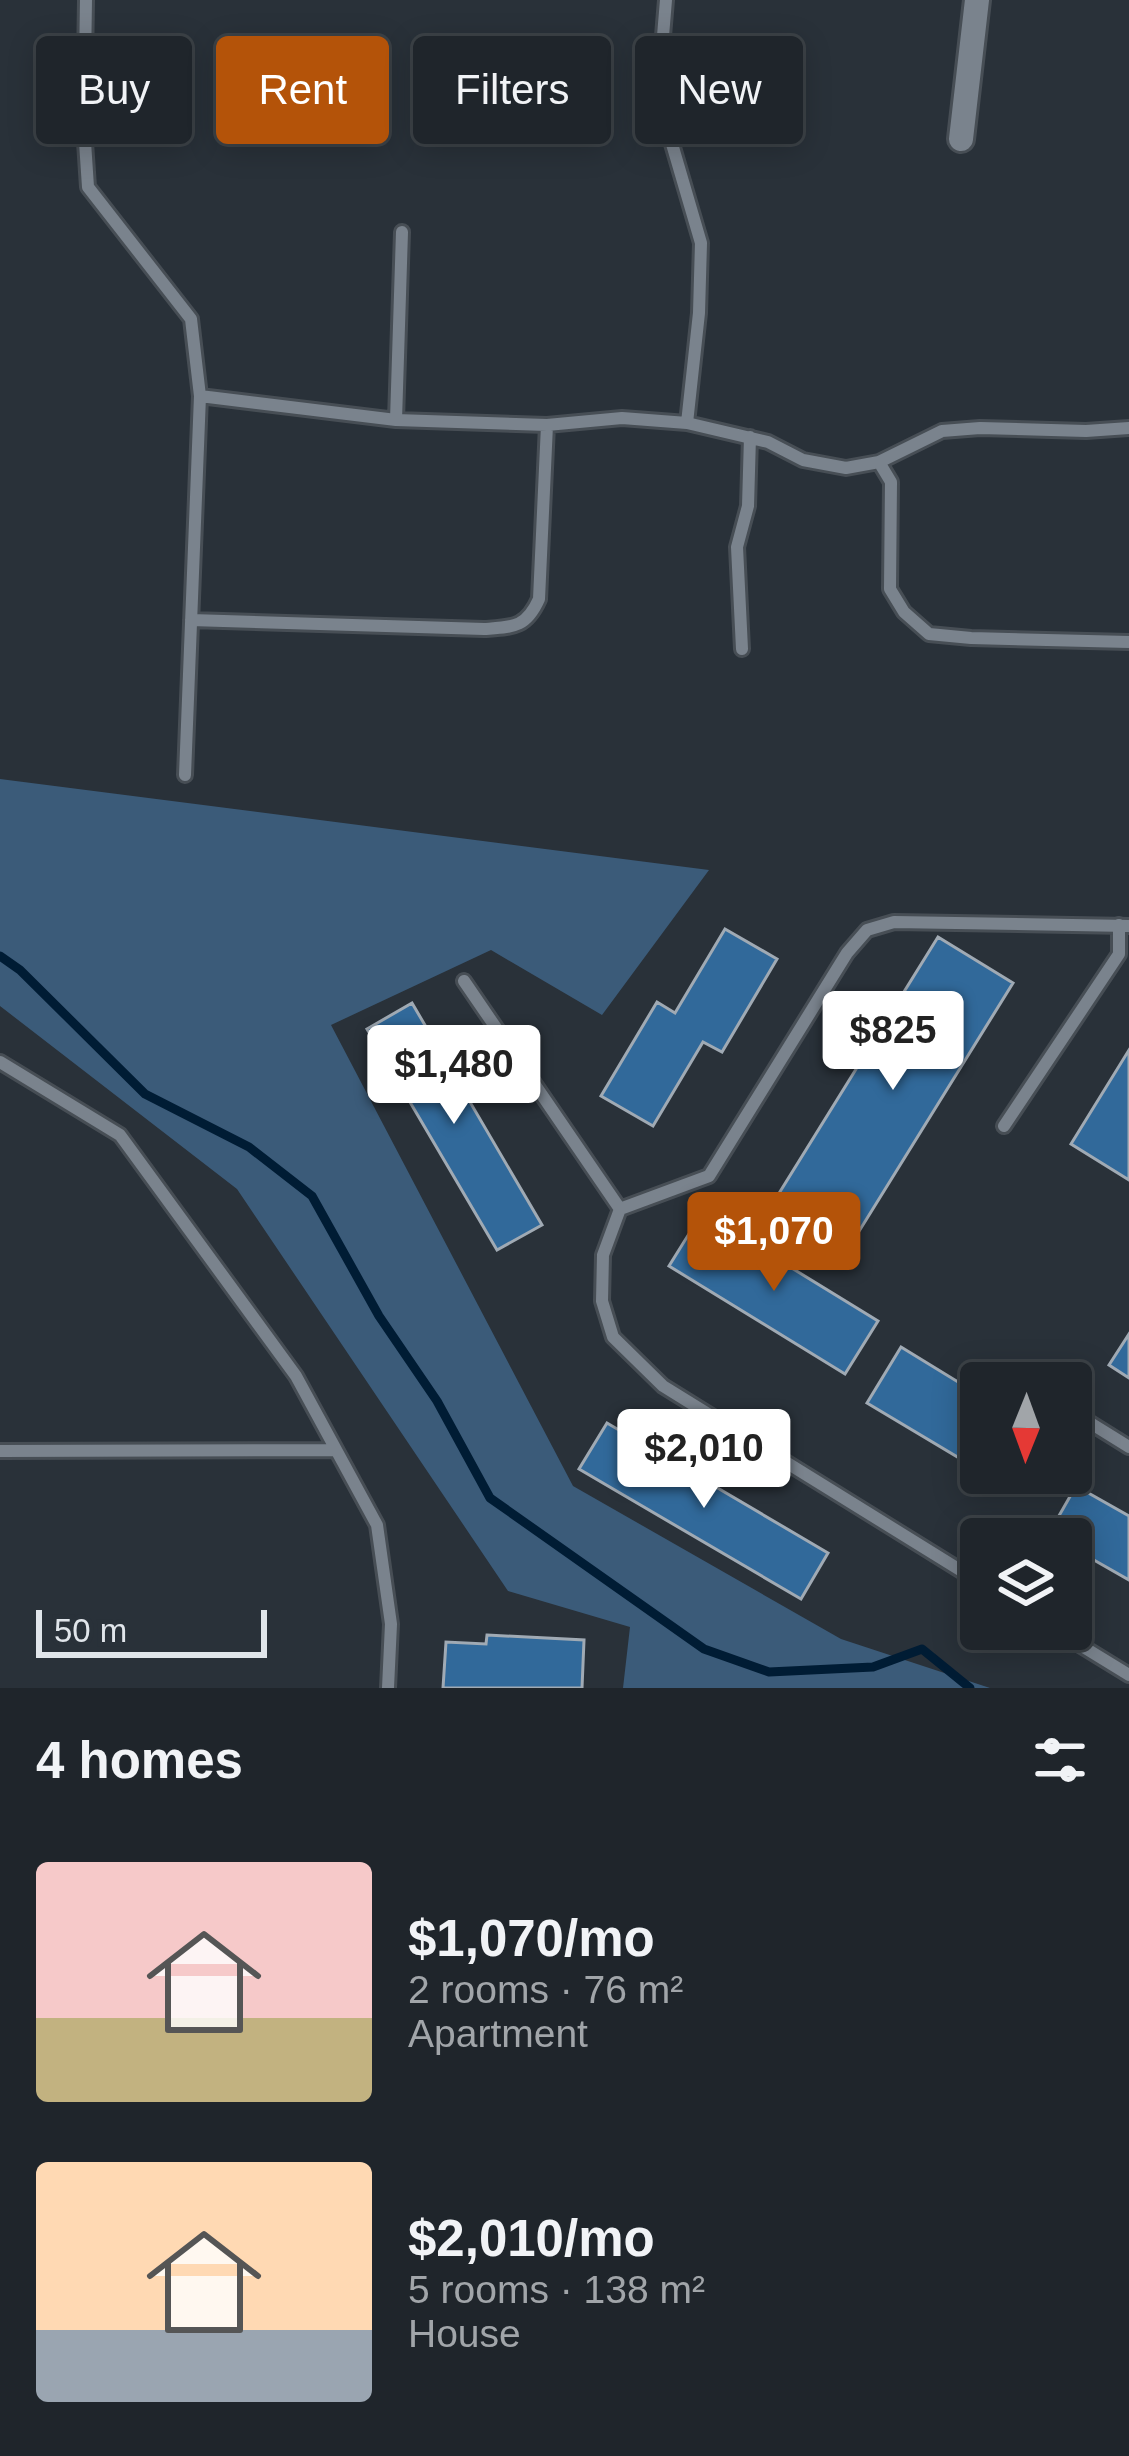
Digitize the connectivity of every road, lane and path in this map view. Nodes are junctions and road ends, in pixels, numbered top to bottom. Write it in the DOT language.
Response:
graph roads {
  1 [pos="86,0"];
  2 [pos="666,0"];
  3 [pos="977,0"];
  4 [pos="961,140"];
  5 [pos="402,232"];
  6 [pos="200,396"];
  7 [pos="396,420"];
  8 [pos="687,423"];
  9 [pos="547,424"];
  10 [pos="1129,428"];
  11 [pos="750,437"];
  12 [pos="879,462"];
  13 [pos="191,620"];
  14 [pos="1129,642"];
  15 [pos="742,649"];
  16 [pos="185,776"];
  17 [pos="1124,926"];
  18 [pos="464,981"];
  19 [pos="0,1062"];
  20 [pos="1004,1126"];
  21 [pos="620,1209"];
  22 [pos="1092,1424"];
  23 [pos="1129,1447"];
  24 [pos="0,1450"];
  25 [pos="336,1450"];
  26 [pos="960,1570"];
  27 [pos="1088,1650"];
  28 [pos="1129,1675"];
  29 [pos="388,1688"];
  1 -- 6 [label="lane"];
  2 -- 8 [label="lane"];
  3 -- 4 [label="street"];
  5 -- 7 [label="lane"];
  6 -- 7 [label="lane"];
  6 -- 13 [label="lane"];
  7 -- 9 [label="lane"];
  8 -- 9 [label="lane"];
  8 -- 11 [label="lane"];
  9 -- 13 [label="lane"];
  10 -- 12 [label="lane"];
  11 -- 12 [label="lane"];
  11 -- 15 [label="lane"];
  12 -- 14 [label="lane"];
  13 -- 16 [label="lane"];
  17 -- 20 [label="lane"];
  17 -- 21 [label="lane"];
  18 -- 21 [label="lane"];
  19 -- 25 [label="lane"];
  21 -- 26 [label="lane"];
  22 -- 23 [label="lane"];
  24 -- 25 [label="lane"];
  25 -- 29 [label="lane"];
  27 -- 28 [label="lane"];
}
